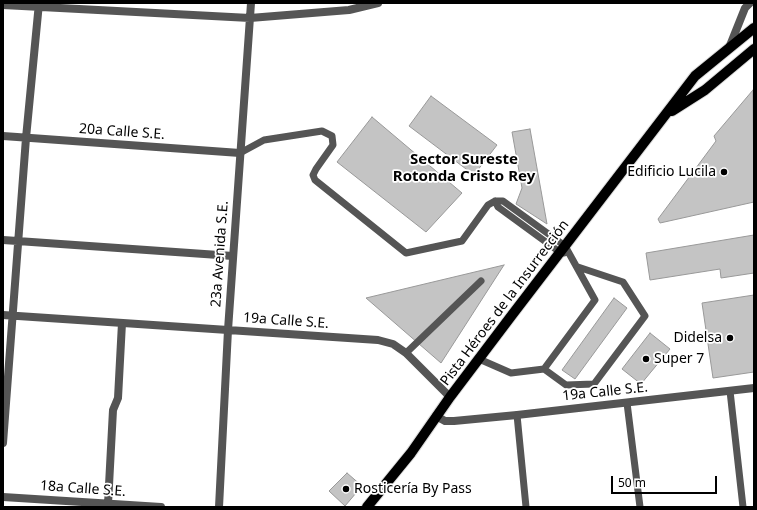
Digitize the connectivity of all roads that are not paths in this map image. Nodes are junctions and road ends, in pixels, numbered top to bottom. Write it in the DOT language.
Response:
graph roads {
  1 [pos="251,3"];
  2 [pos="378,3"];
  3 [pos="750,3"];
  4 [pos="3,5"];
  5 [pos="39,5"];
  6 [pos="250,18"];
  7 [pos="754,28"];
  8 [pos="729,48"];
  9 [pos="754,49"];
  10 [pos="665,116"];
  11 [pos="3,136"];
  12 [pos="26,138"];
  13 [pos="240,153"];
  14 [pos="3,240"];
  15 [pos="19,242"];
  16 [pos="565,251"];
  17 [pos="233,256"];
  18 [pos="578,267"];
  19 [pos="481,281"];
  20 [pos="3,315"];
  21 [pos="13,315"];
  22 [pos="122,323"];
  23 [pos="228,330"];
  24 [pos="406,353"];
  25 [pos="479,359"];
  26 [pos="544,369"];
  27 [pos="5,386"];
  28 [pos="754,388"];
  29 [pos="730,391"];
  30 [pos="450,397"];
  31 [pos="627,403"];
  32 [pos="517,415"];
  33 [pos="436,416"];
  34 [pos="3,443"];
  35 [pos="3,497"];
  36 [pos="108,504"];
  37 [pos="161,507"];
  38 [pos="219,507"];
  39 [pos="367,507"];
  40 [pos="526,507"];
  41 [pos="640,507"];
  42 [pos="743,507"];
  1 -- 6 [label="street, 23a Avenida S.E."];
  2 -- 6 [label="street"];
  3 -- 8 [label="street"];
  4 -- 5 [label="street"];
  5 -- 6 [label="street"];
  5 -- 12 [label="street"];
  6 -- 13 [label="street, 23a Avenida S.E."];
  7 -- 8 [label="main road, Pista Héroes de la Insurrección"];
  8 -- 10 [label="main road, Pista Héroes de la Insurrección"];
  9 -- 10 [label="main road, Pista Héroes de la Insurrección"];
  10 -- 16 [label="main road, Pista Héroes de la Insurrección"];
  11 -- 12 [label="street, 20a Calle S.E."];
  12 -- 13 [label="street, 20a Calle S.E."];
  12 -- 15 [label="street"];
  13 -- 16 [label="lane"];
  13 -- 17 [label="street, 23a Avenida S.E."];
  14 -- 15 [label="street"];
  15 -- 17 [label="street"];
  15 -- 21 [label="street"];
  16 -- 18 [label="lane"];
  16 -- 25 [label="main road, Pista Héroes de la Insurrección"];
  17 -- 23 [label="street, 23a Avenida S.E."];
  18 -- 26 [label="lane"];
  18 -- 26 [label="lane"];
  19 -- 24 [label="lane"];
  20 -- 21 [label="street, 19a Calle S.E."];
  21 -- 22 [label="street, 19a Calle S.E."];
  21 -- 27 [label="street"];
  22 -- 23 [label="street, 19a Calle S.E."];
  22 -- 36 [label="street"];
  23 -- 24 [label="street, 19a Calle S.E."];
  23 -- 38 [label="street, 23a Avenida S.E."];
  24 -- 30 [label="street, 19a Calle S.E."];
  25 -- 26 [label="lane"];
  25 -- 30 [label="main road, Pista Héroes de la Insurrección"];
  27 -- 34 [label="street"];
  28 -- 29 [label="street, 19a Calle S.E."];
  29 -- 31 [label="street, 19a Calle S.E."];
  29 -- 42 [label="lane"];
  30 -- 33 [label="main road, Pista Héroes de la Insurrección"];
  31 -- 32 [label="street, 19a Calle S.E."];
  31 -- 41 [label="lane"];
  32 -- 33 [label="street, 19a Calle S.E."];
  32 -- 40 [label="lane"];
  33 -- 39 [label="main road, Pista Héroes de la Insurrección"];
  35 -- 36 [label="street, 18a Calle S.E."];
  36 -- 37 [label="street, 18a Calle S.E."];
}
